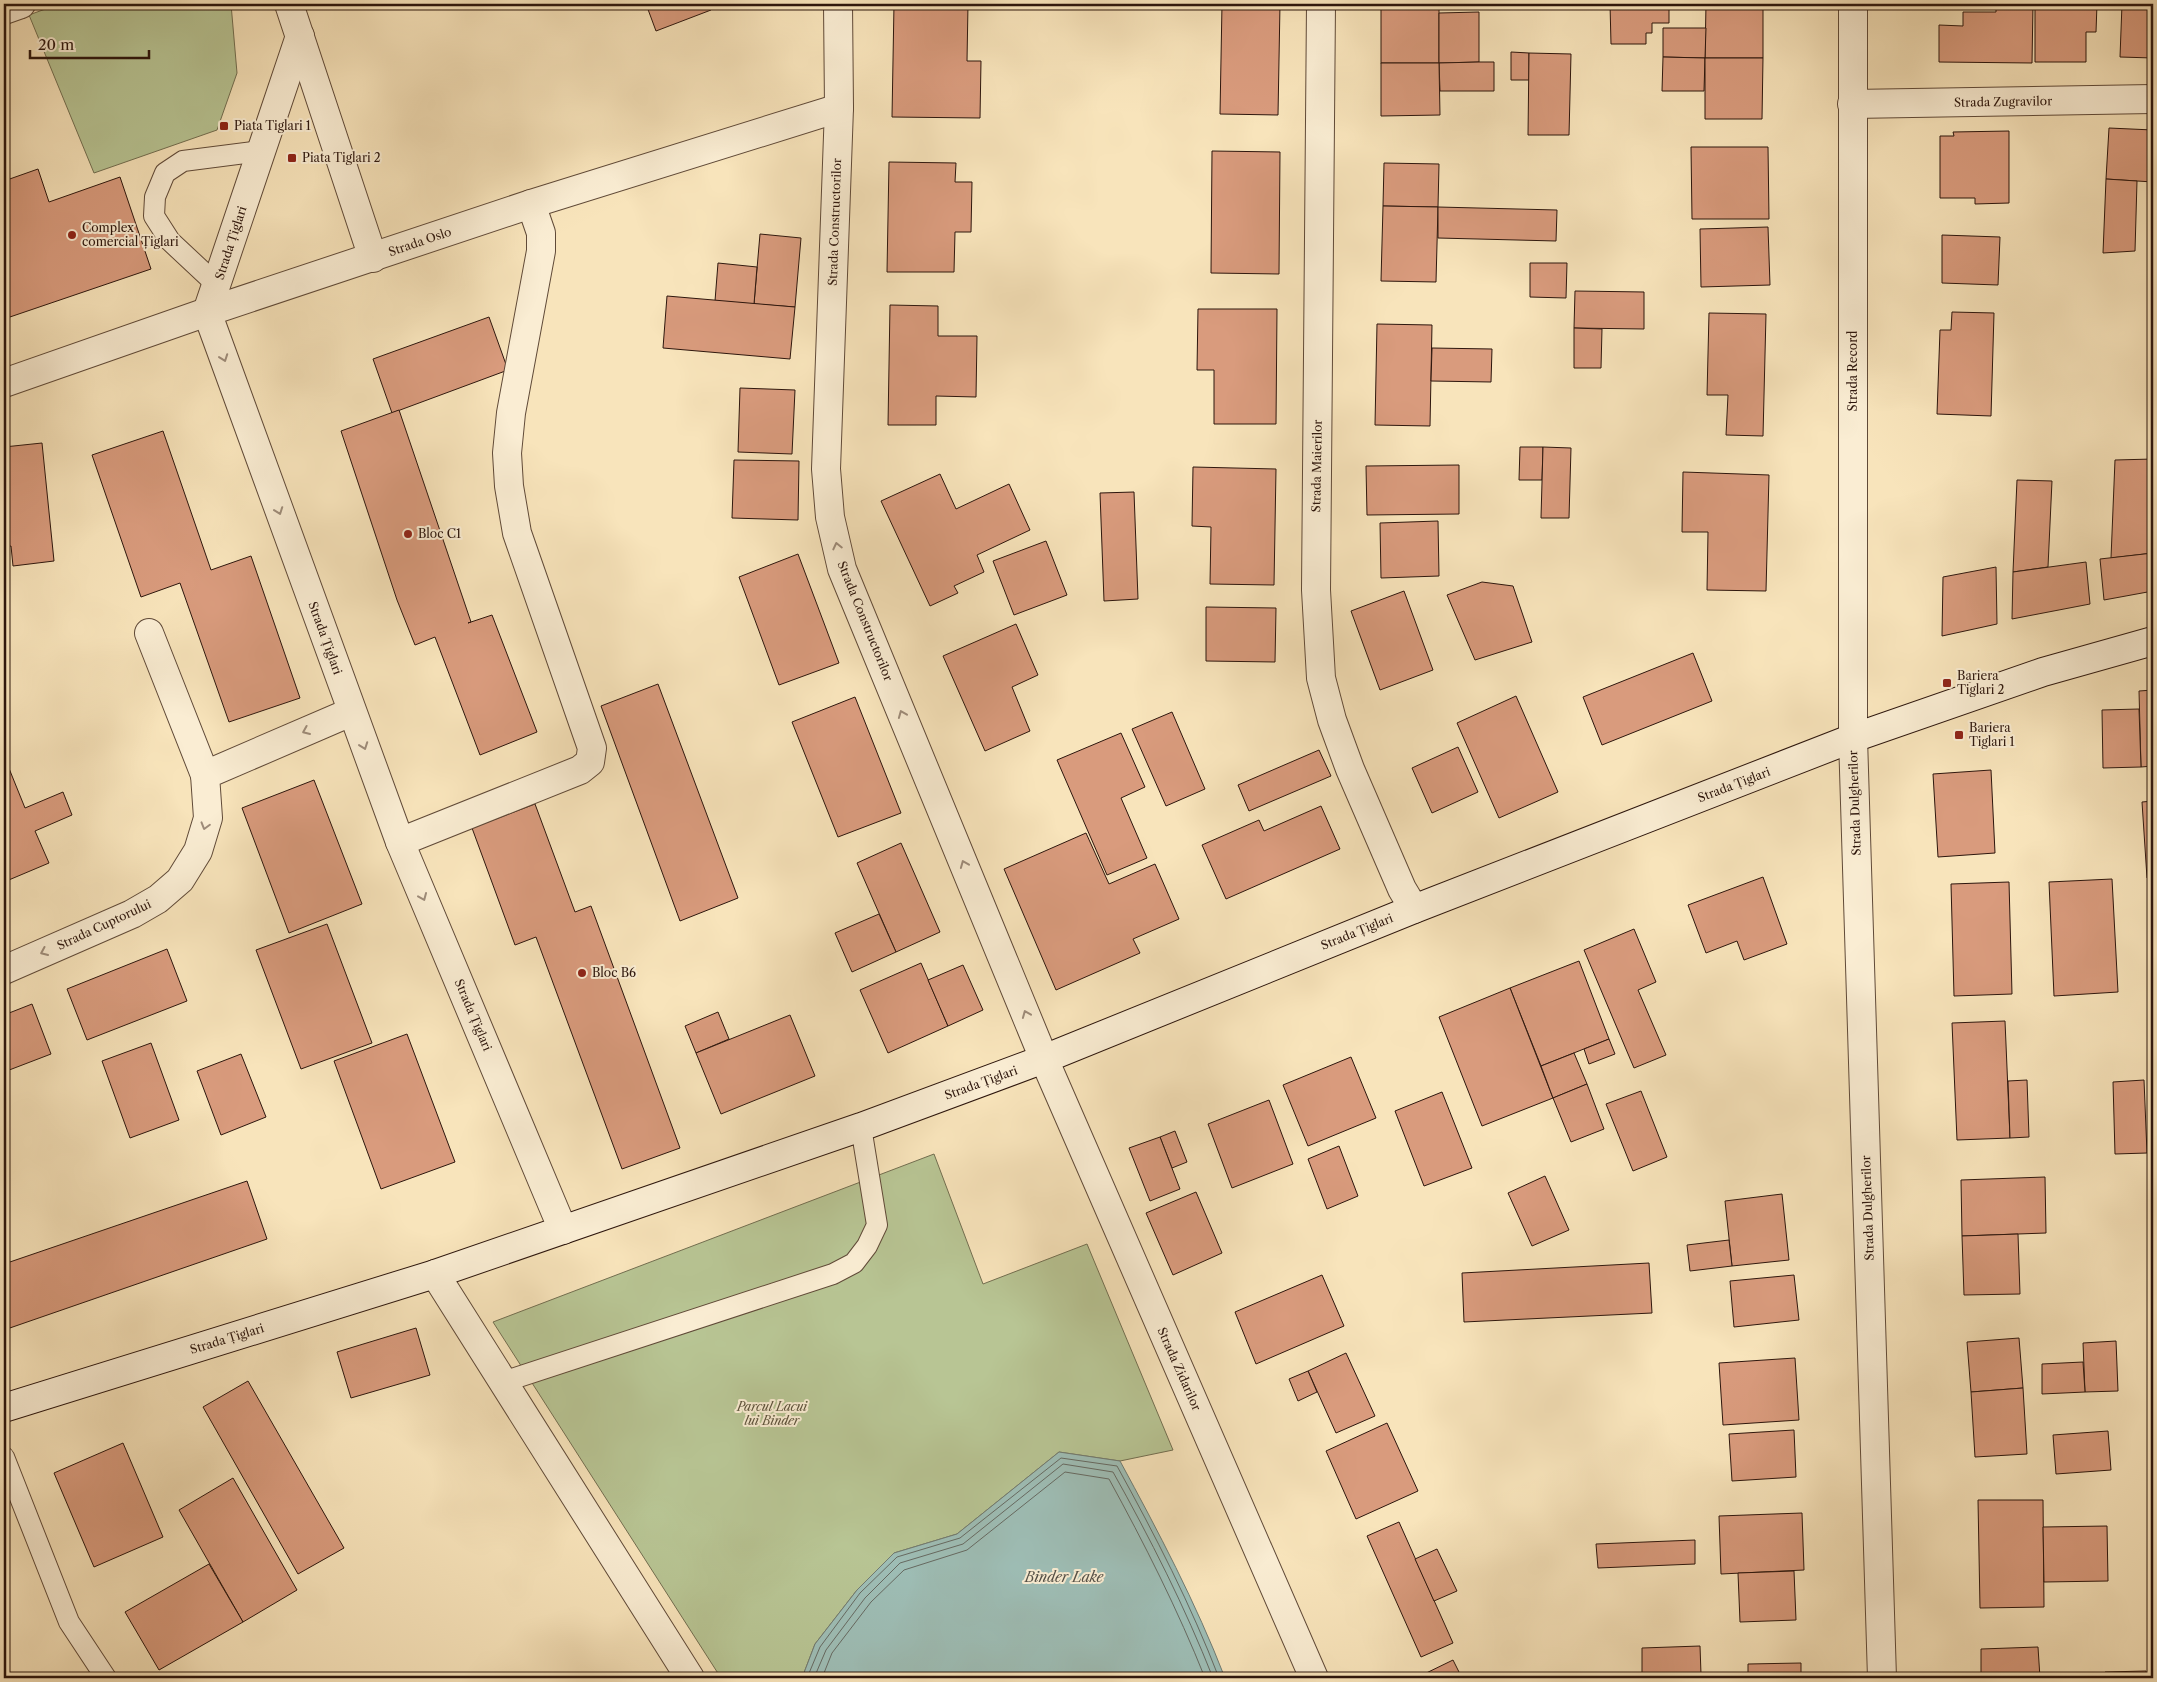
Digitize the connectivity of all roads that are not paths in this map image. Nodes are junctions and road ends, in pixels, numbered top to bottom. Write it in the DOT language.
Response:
graph roads {
  1 [pos="22,4"];
  2 [pos="289,4"];
  3 [pos="838,4"];
  4 [pos="1321,4"];
  5 [pos="1853,4"];
  6 [pos="4,10"];
  7 [pos="300,36"];
  8 [pos="2153,99"];
  9 [pos="1852,104"];
  10 [pos="839,108"];
  11 [pos="261,151"];
  12 [pos="531,204"];
  13 [pos="373,258"];
  14 [pos="217,285"];
  15 [pos="207,312"];
  16 [pos="4,383"];
  17 [pos="149,633"];
  18 [pos="2153,641"];
  19 [pos="351,712"];
  20 [pos="1853,738"];
  21 [pos="205,775"];
  22 [pos="400,842"];
  23 [pos="1414,909"];
  24 [pos="4,970"];
  25 [pos="1044,1059"];
  26 [pos="861,1128"];
  27 [pos="563,1230"];
  28 [pos="435,1274"];
  29 [pos="504,1382"];
  30 [pos="4,1408"];
  31 [pos="4,1457"];
  32 [pos="106,1678"];
  33 [pos="690,1678"];
  34 [pos="1314,1678"];
  35 [pos="1882,1678"];
  1 -- 6 [label="street"];
  2 -- 7 [label="street"];
  3 -- 10 [label="street, Strada Constructorilor"];
  4 -- 23 [label="street, Strada Maierilor"];
  5 -- 9 [label="street, Strada Record"];
  7 -- 11 [label="street, Strada Țiglari"];
  7 -- 13 [label="street"];
  8 -- 9 [label="street, Strada Zugravilor"];
  9 -- 20 [label="street, Strada Record"];
  10 -- 12 [label="street, Strada Oslo"];
  25 -- 10 [label="street, Strada Constructorilor, one-way"];
  11 -- 14 [label="street, Strada Țiglari"];
  11 -- 14 [label="lane"];
  12 -- 13 [label="street, Strada Oslo"];
  12 -- 22 [label="street"];
  13 -- 15 [label="street, Strada Oslo"];
  14 -- 15 [label="street, Strada Țiglari"];
  15 -- 16 [label="street, Strada Oslo"];
  15 -- 19 [label="street, Strada Țiglari, one-way"];
  17 -- 21 [label="street, Strada Cuptorului"];
  18 -- 20 [label="street, Strada Țiglari"];
  19 -- 21 [label="street, one-way"];
  19 -- 22 [label="street, Strada Țiglari, one-way"];
  20 -- 23 [label="street, Strada Țiglari"];
  20 -- 35 [label="street, Strada Dulgherilor"];
  21 -- 24 [label="street, Strada Cuptorului, one-way"];
  22 -- 27 [label="street, Strada Țiglari, one-way"];
  23 -- 25 [label="street, Strada Țiglari"];
  25 -- 26 [label="street, Strada Țiglari"];
  25 -- 34 [label="street, Strada Zidarilor"];
  26 -- 27 [label="street, Strada Țiglari"];
  26 -- 29 [label="lane"];
  27 -- 28 [label="street, Strada Țiglari"];
  28 -- 29 [label="street"];
  28 -- 30 [label="street, Strada Țiglari"];
  29 -- 33 [label="street"];
  31 -- 32 [label="lane"];
}
